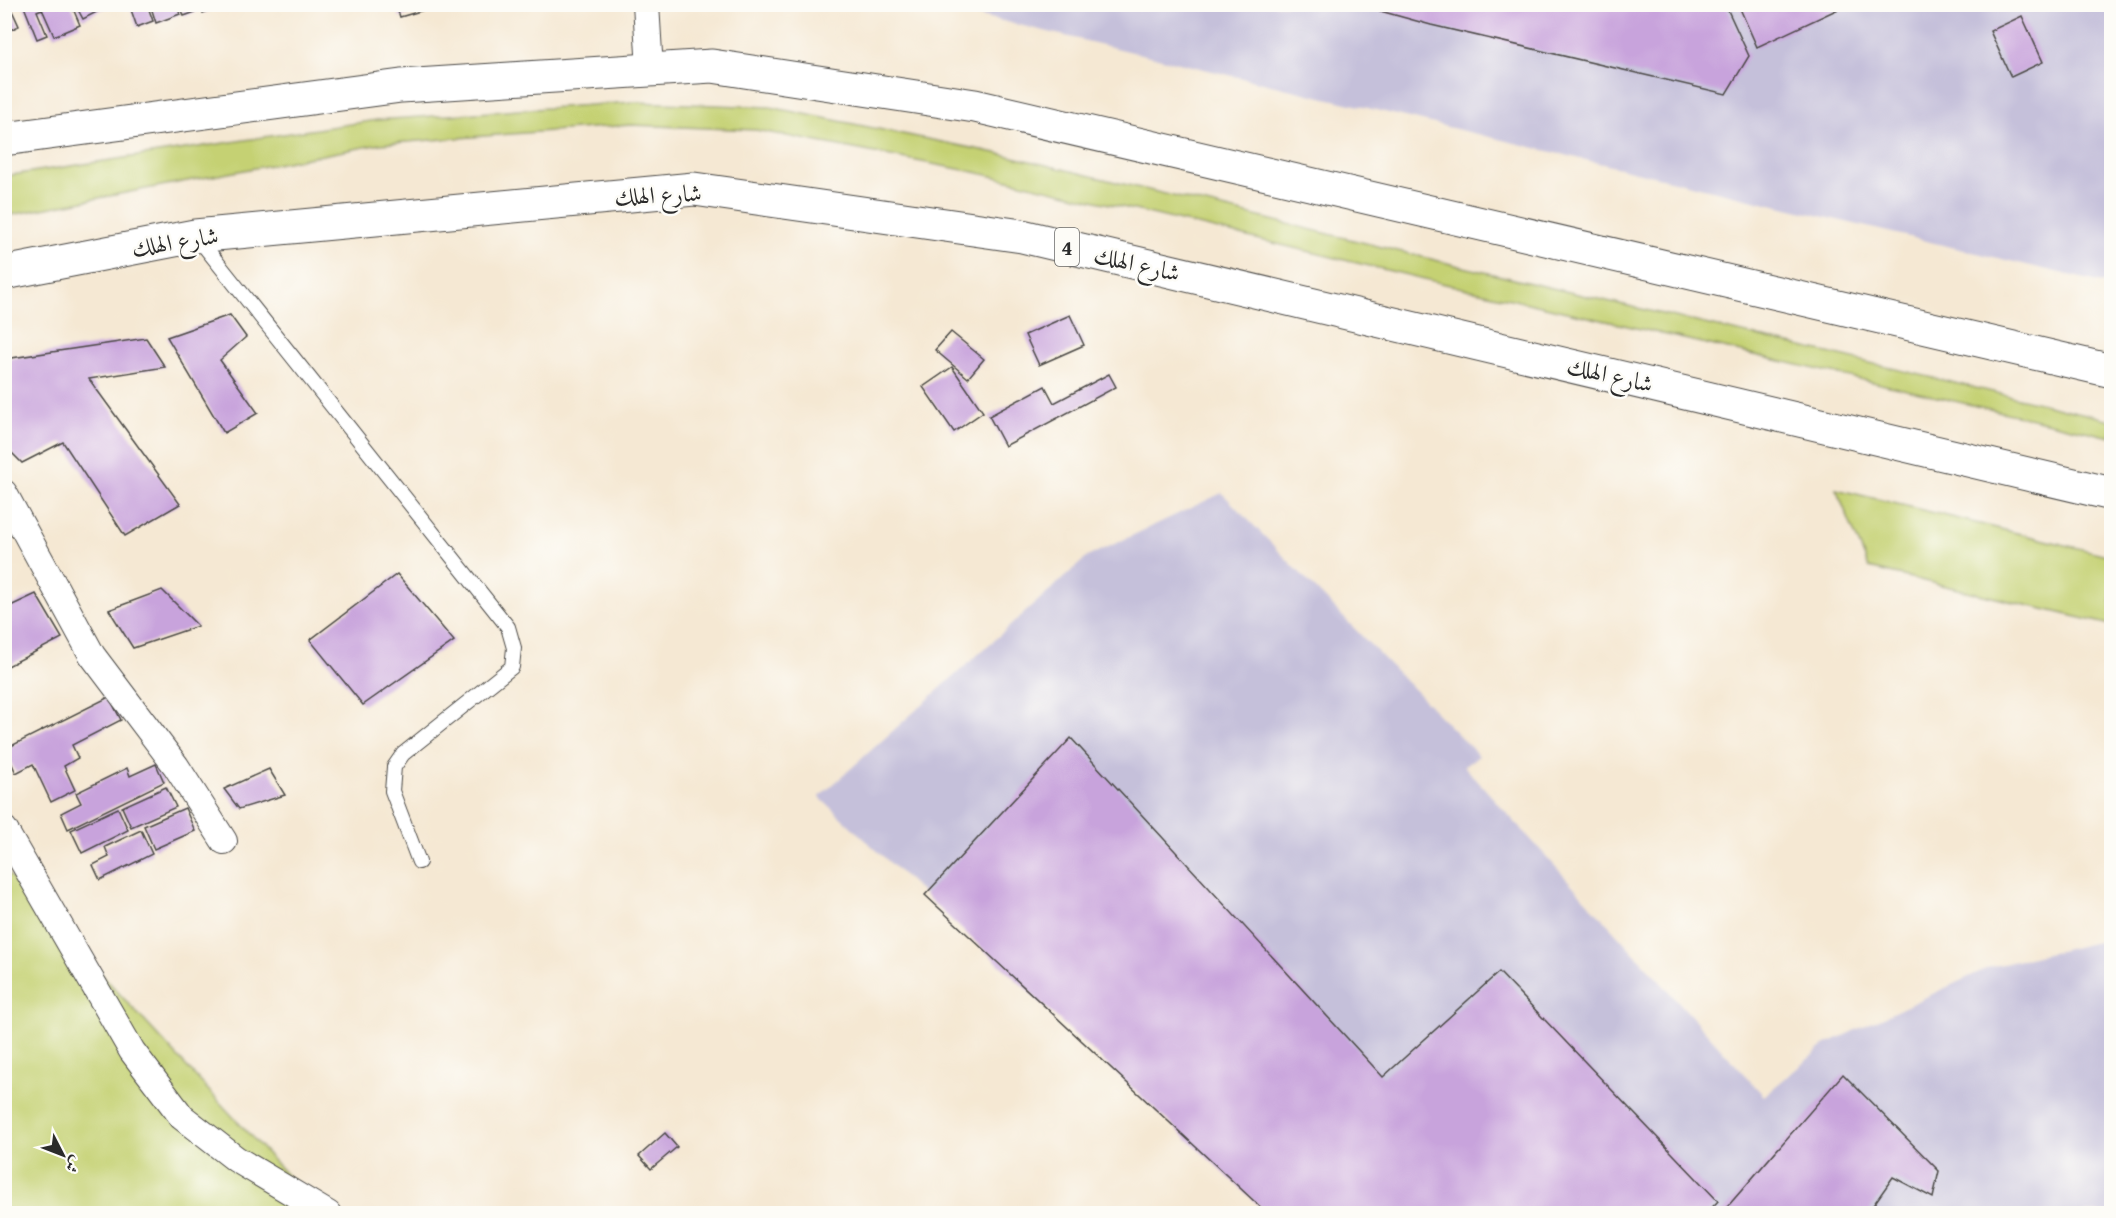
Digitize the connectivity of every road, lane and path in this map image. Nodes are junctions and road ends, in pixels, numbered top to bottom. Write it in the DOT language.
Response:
graph roads {
  1 [pos="646,4"];
  2 [pos="650,70"];
  3 [pos="4,139"];
  4 [pos="195,236"];
  5 [pos="4,273"];
  6 [pos="2112,371"];
  7 [pos="4,494"];
  8 [pos="2112,494"];
  9 [pos="4,829"];
  10 [pos="224,840"];
  11 [pos="419,861"];
  12 [pos="328,1214"];
  1 -- 2 [label="street"];
  2 -- 3 [label="highway"];
  2 -- 6 [label="highway"];
  4 -- 5 [label="highway, شارع الهلك / 4"];
  4 -- 8 [label="highway, شارع الهلك / 4"];
  4 -- 11 [label="lane"];
  7 -- 10 [label="street"];
  9 -- 12 [label="street"];
}
